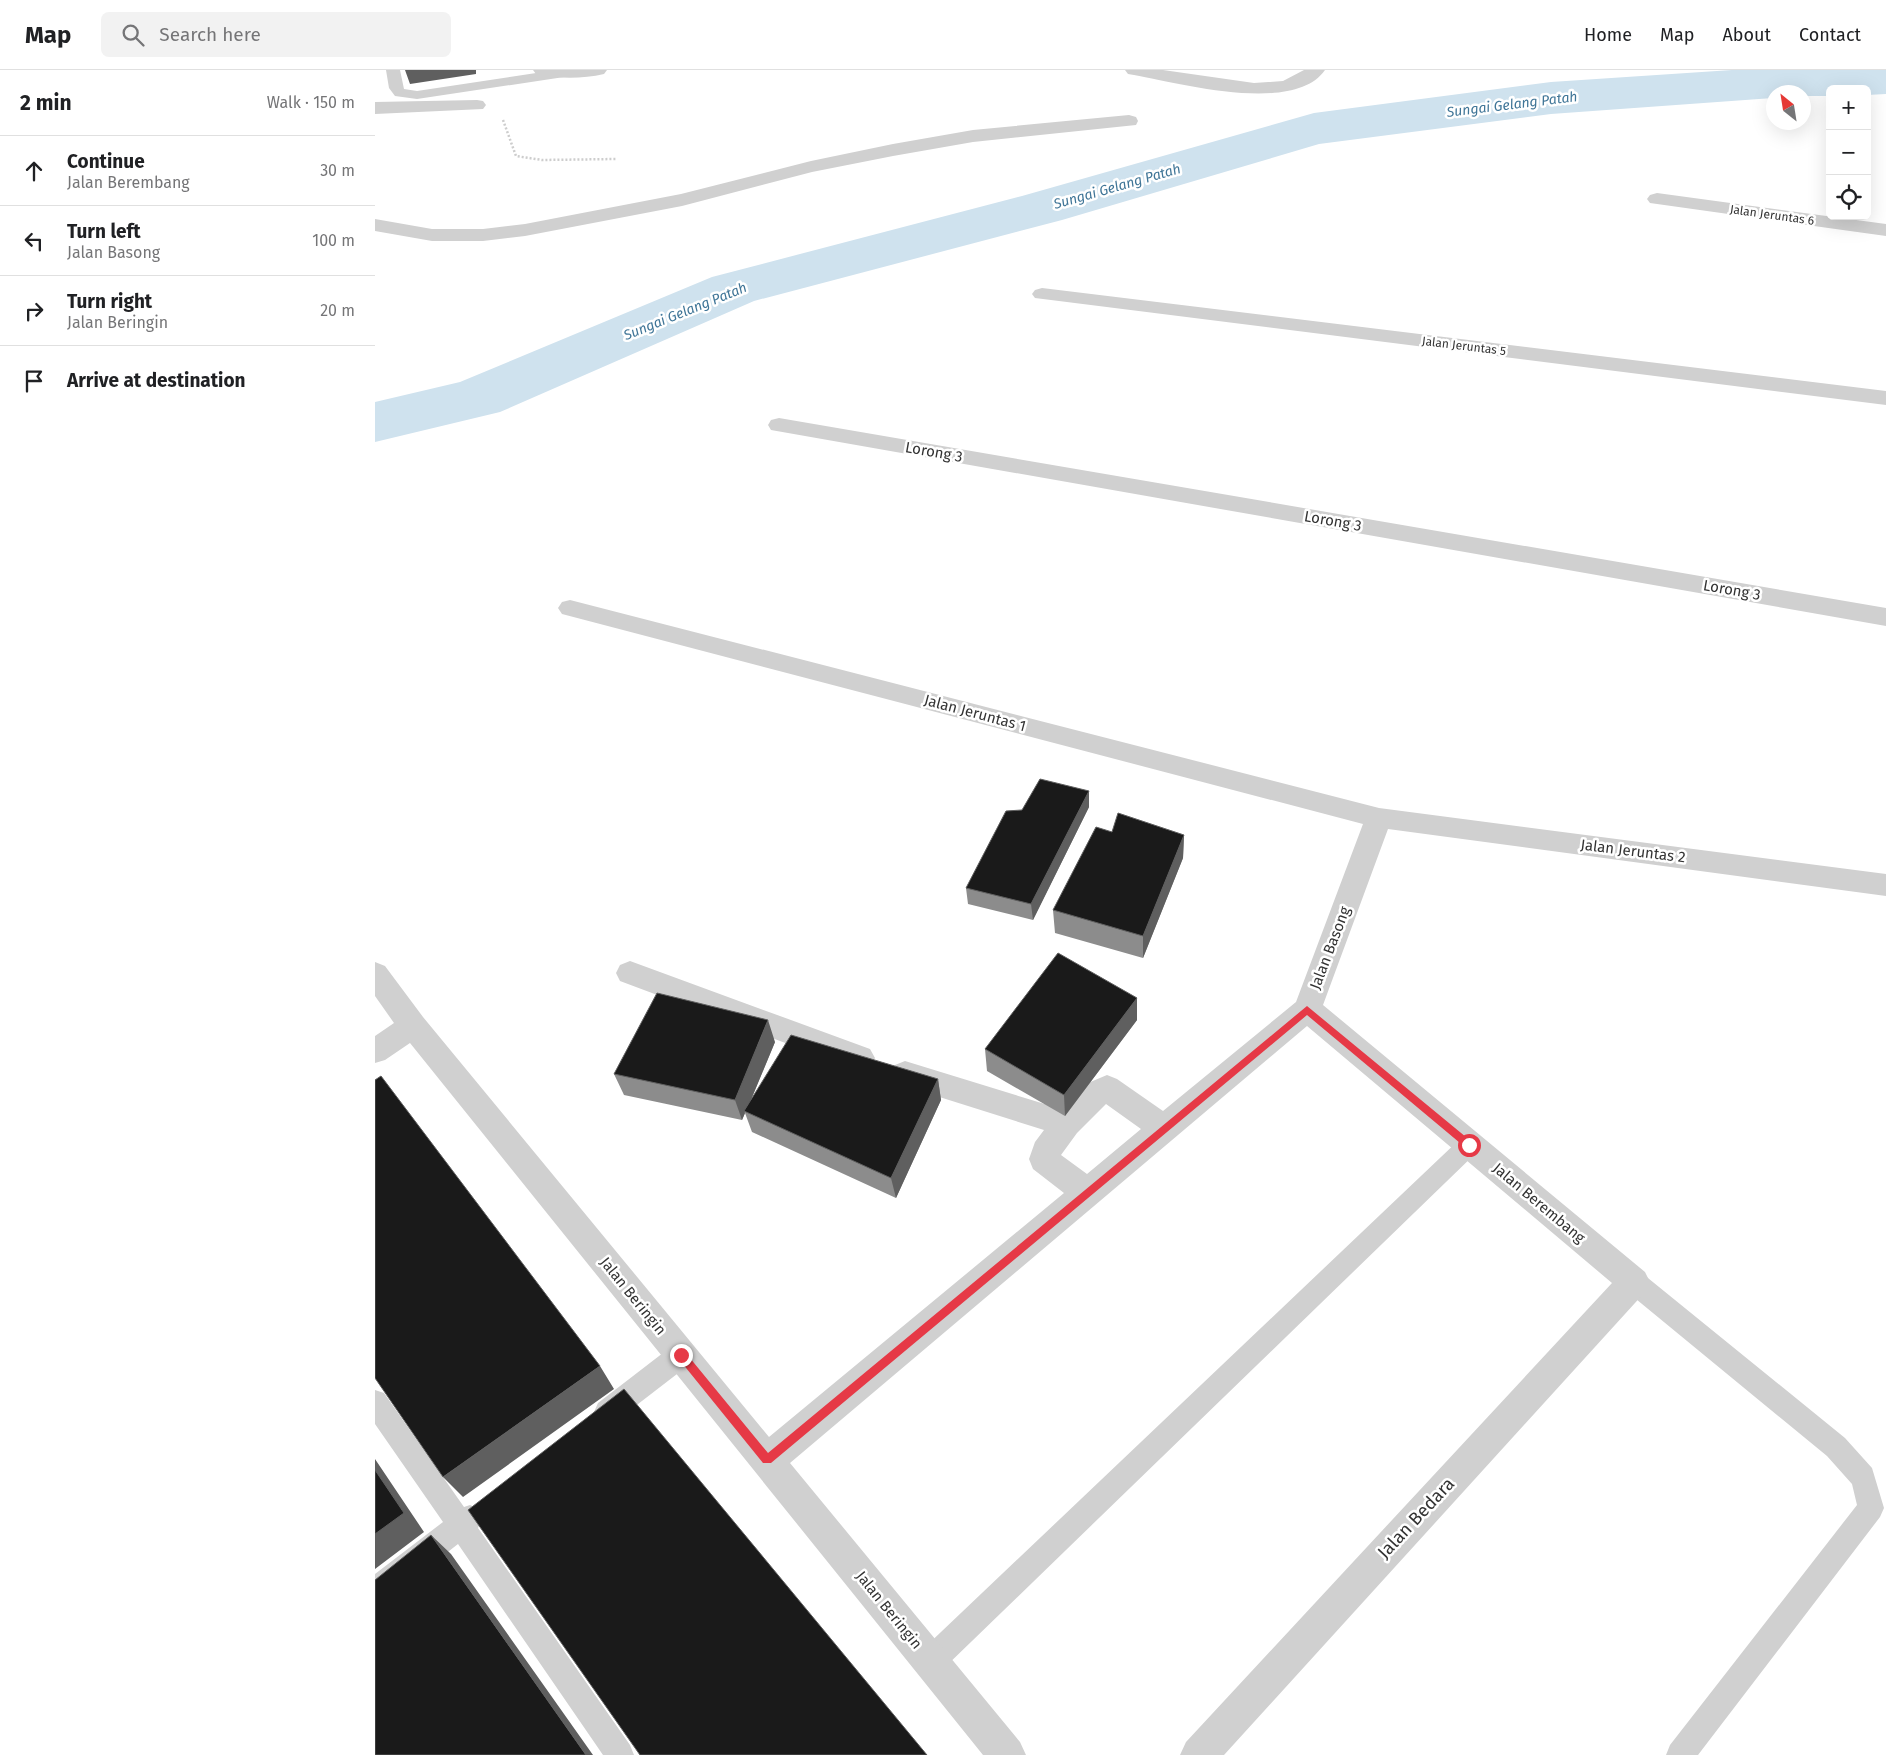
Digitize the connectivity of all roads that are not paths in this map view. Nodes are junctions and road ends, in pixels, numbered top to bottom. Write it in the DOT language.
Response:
graph roads {
  1 [pos="393,70"];
  2 [pos="542,70"];
  3 [pos="598,70"];
  4 [pos="1134,70"];
  5 [pos="1316,70"];
  6 [pos="1161,72"];
  7 [pos="564,73"];
  8 [pos="477,105"];
  9 [pos="375,108"];
  10 [pos="1129,122"];
  11 [pos="1657,199"];
  12 [pos="375,225"];
  13 [pos="1886,230"];
  14 [pos="1043,294"];
  15 [pos="1886,398"];
  16 [pos="779,425"];
  17 [pos="570,608"];
  18 [pos="1886,617"];
  19 [pos="1379,818"];
  20 [pos="1886,884"];
  21 [pos="630,973"];
  22 [pos="375,974"];
  23 [pos="1307,1010"];
  24 [pos="413,1026"];
  25 [pos="375,1050"];
  26 [pos="1066,1124"];
  27 [pos="1164,1129"];
  28 [pos="1469,1145"];
  29 [pos="1087,1193"];
  30 [pos="1634,1282"];
  31 [pos="681,1355"];
  32 [pos="375,1402"];
  33 [pos="589,1426"];
  34 [pos="767,1460"];
  35 [pos="490,1502"];
  36 [pos="459,1526"];
  37 [pos="375,1591"];
  38 [pos="931,1661"];
  39 [pos="620,1755"];
  40 [pos="1007,1755"];
  41 [pos="1199,1755"];
  42 [pos="1680,1755"];
  1 -- 7 [label="lane"];
  2 -- 7 [label="street"];
  3 -- 7 [label="street"];
  4 -- 6 [label="street"];
  5 -- 6 [label="street"];
  8 -- 9 [label="street"];
  10 -- 12 [label="street"];
  11 -- 13 [label="street, Jalan Jeruntas 6"];
  14 -- 15 [label="street, Jalan Jeruntas 5"];
  16 -- 18 [label="street, Lorong 3"];
  17 -- 19 [label="street, Jalan Jeruntas 1"];
  19 -- 20 [label="street, Jalan Jeruntas 2"];
  19 -- 23 [label="street, Jalan Basong"];
  21 -- 26 [label="street"];
  22 -- 24 [label="street, Jalan Beringin"];
  23 -- 27 [label="street, Jalan Basong"];
  23 -- 28 [label="street, Jalan Berembang"];
  24 -- 25 [label="street"];
  24 -- 31 [label="street, Jalan Beringin"];
  26 -- 27 [label="street"];
  26 -- 29 [label="street"];
  27 -- 29 [label="street, Jalan Basong"];
  28 -- 30 [label="street, Jalan Berembang"];
  28 -- 38 [label="lane"];
  29 -- 34 [label="street, Jalan Basong"];
  30 -- 41 [label="street, Jalan Bedara"];
  30 -- 42 [label="lane"];
  31 -- 33 [label="lane"];
  31 -- 34 [label="street, Jalan Beringin"];
  32 -- 36 [label="lane"];
  34 -- 38 [label="street, Jalan Beringin"];
  35 -- 36 [label="lane"];
  36 -- 37 [label="lane"];
  36 -- 39 [label="lane"];
  38 -- 40 [label="street, Jalan Beringin"];
}
